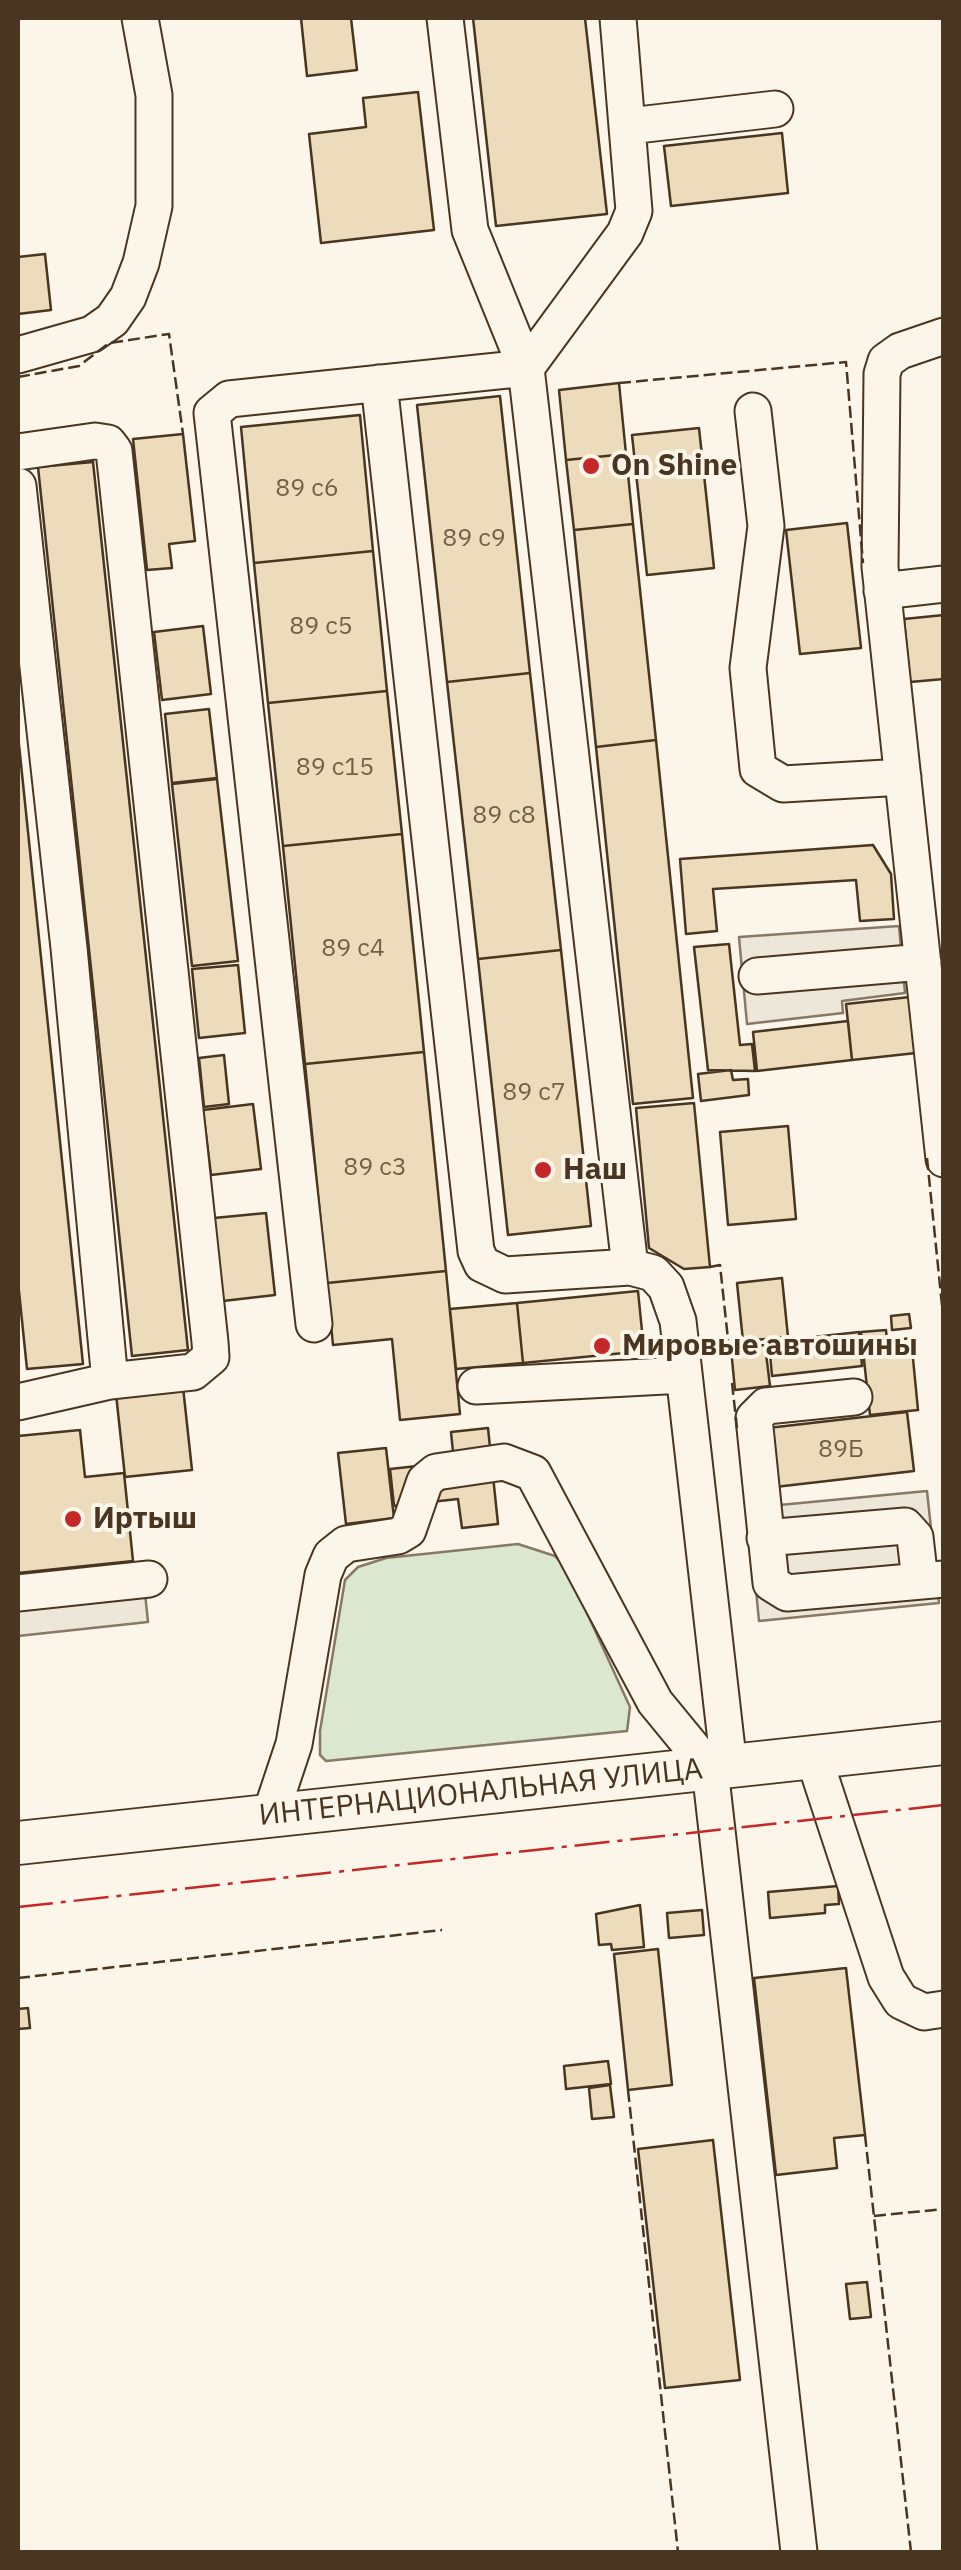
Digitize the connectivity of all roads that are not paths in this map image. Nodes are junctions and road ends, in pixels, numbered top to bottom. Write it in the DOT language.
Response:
graph roads {
  1 [pos="140,18"];
  2 [pos="445,18"];
  3 [pos="618,18"];
  4 [pos="775,109"];
  5 [pos="629,126"];
  6 [pos="944,336"];
  7 [pos="18,356"];
  8 [pos="526,368"];
  9 [pos="378,383"];
  10 [pos="753,412"];
  11 [pos="18,452"];
  12 [pos="18,486"];
  13 [pos="944,584"];
  14 [pos="882,592"];
  15 [pos="903,777"];
  16 [pos="923,962"];
  17 [pos="758,976"];
  18 [pos="938,1054"];
  19 [pos="944,1159"];
  20 [pos="630,1267"];
  21 [pos="314,1324"];
  22 [pos="684,1374"];
  23 [pos="110,1382"];
  24 [pos="476,1386"];
  25 [pos="854,1397"];
  26 [pos="18,1402"];
  27 [pos="765,1538"];
  28 [pos="149,1579"];
  29 [pos="932,1580"];
  30 [pos="18,1593"];
  31 [pos="944,1744"];
  32 [pos="814,1758"];
  33 [pos="720,1768"];
  34 [pos="270,1816"];
  35 [pos="18,1843"];
  36 [pos="944,2009"];
  37 [pos="799,2552"];
  1 -- 7 [label="lane"];
  2 -- 8 [label="lane"];
  3 -- 5 [label="lane"];
  4 -- 5 [label="lane"];
  5 -- 8 [label="lane"];
  6 -- 14 [label="lane"];
  8 -- 9 [label="lane"];
  8 -- 20 [label="lane"];
  9 -- 20 [label="lane"];
  9 -- 21 [label="lane"];
  10 -- 15 [label="lane"];
  11 -- 23 [label="lane"];
  12 -- 23 [label="lane"];
  13 -- 14 [label="lane"];
  14 -- 15 [label="lane"];
  15 -- 16 [label="lane"];
  16 -- 17 [label="lane"];
  16 -- 18 [label="lane"];
  18 -- 19 [label="lane"];
  20 -- 22 [label="lane"];
  22 -- 24 [label="lane"];
  22 -- 33 [label="lane"];
  23 -- 26 [label="lane"];
  25 -- 27 [label="lane"];
  27 -- 29 [label="lane"];
  27 -- 29 [label="lane"];
  28 -- 30 [label="lane"];
  31 -- 32 [label="main road, ИНТЕРНАЦИОНАЛЬНАЯ УЛИЦА"];
  32 -- 33 [label="main road, ИНТЕРНАЦИОНАЛЬНАЯ УЛИЦА"];
  32 -- 36 [label="lane"];
  33 -- 34 [label="main road, ИНТЕРНАЦИОНАЛЬНАЯ УЛИЦА"];
  33 -- 34 [label="lane"];
  33 -- 37 [label="lane"];
  34 -- 35 [label="main road, ИНТЕРНАЦИОНАЛЬНАЯ УЛИЦА"];
}
